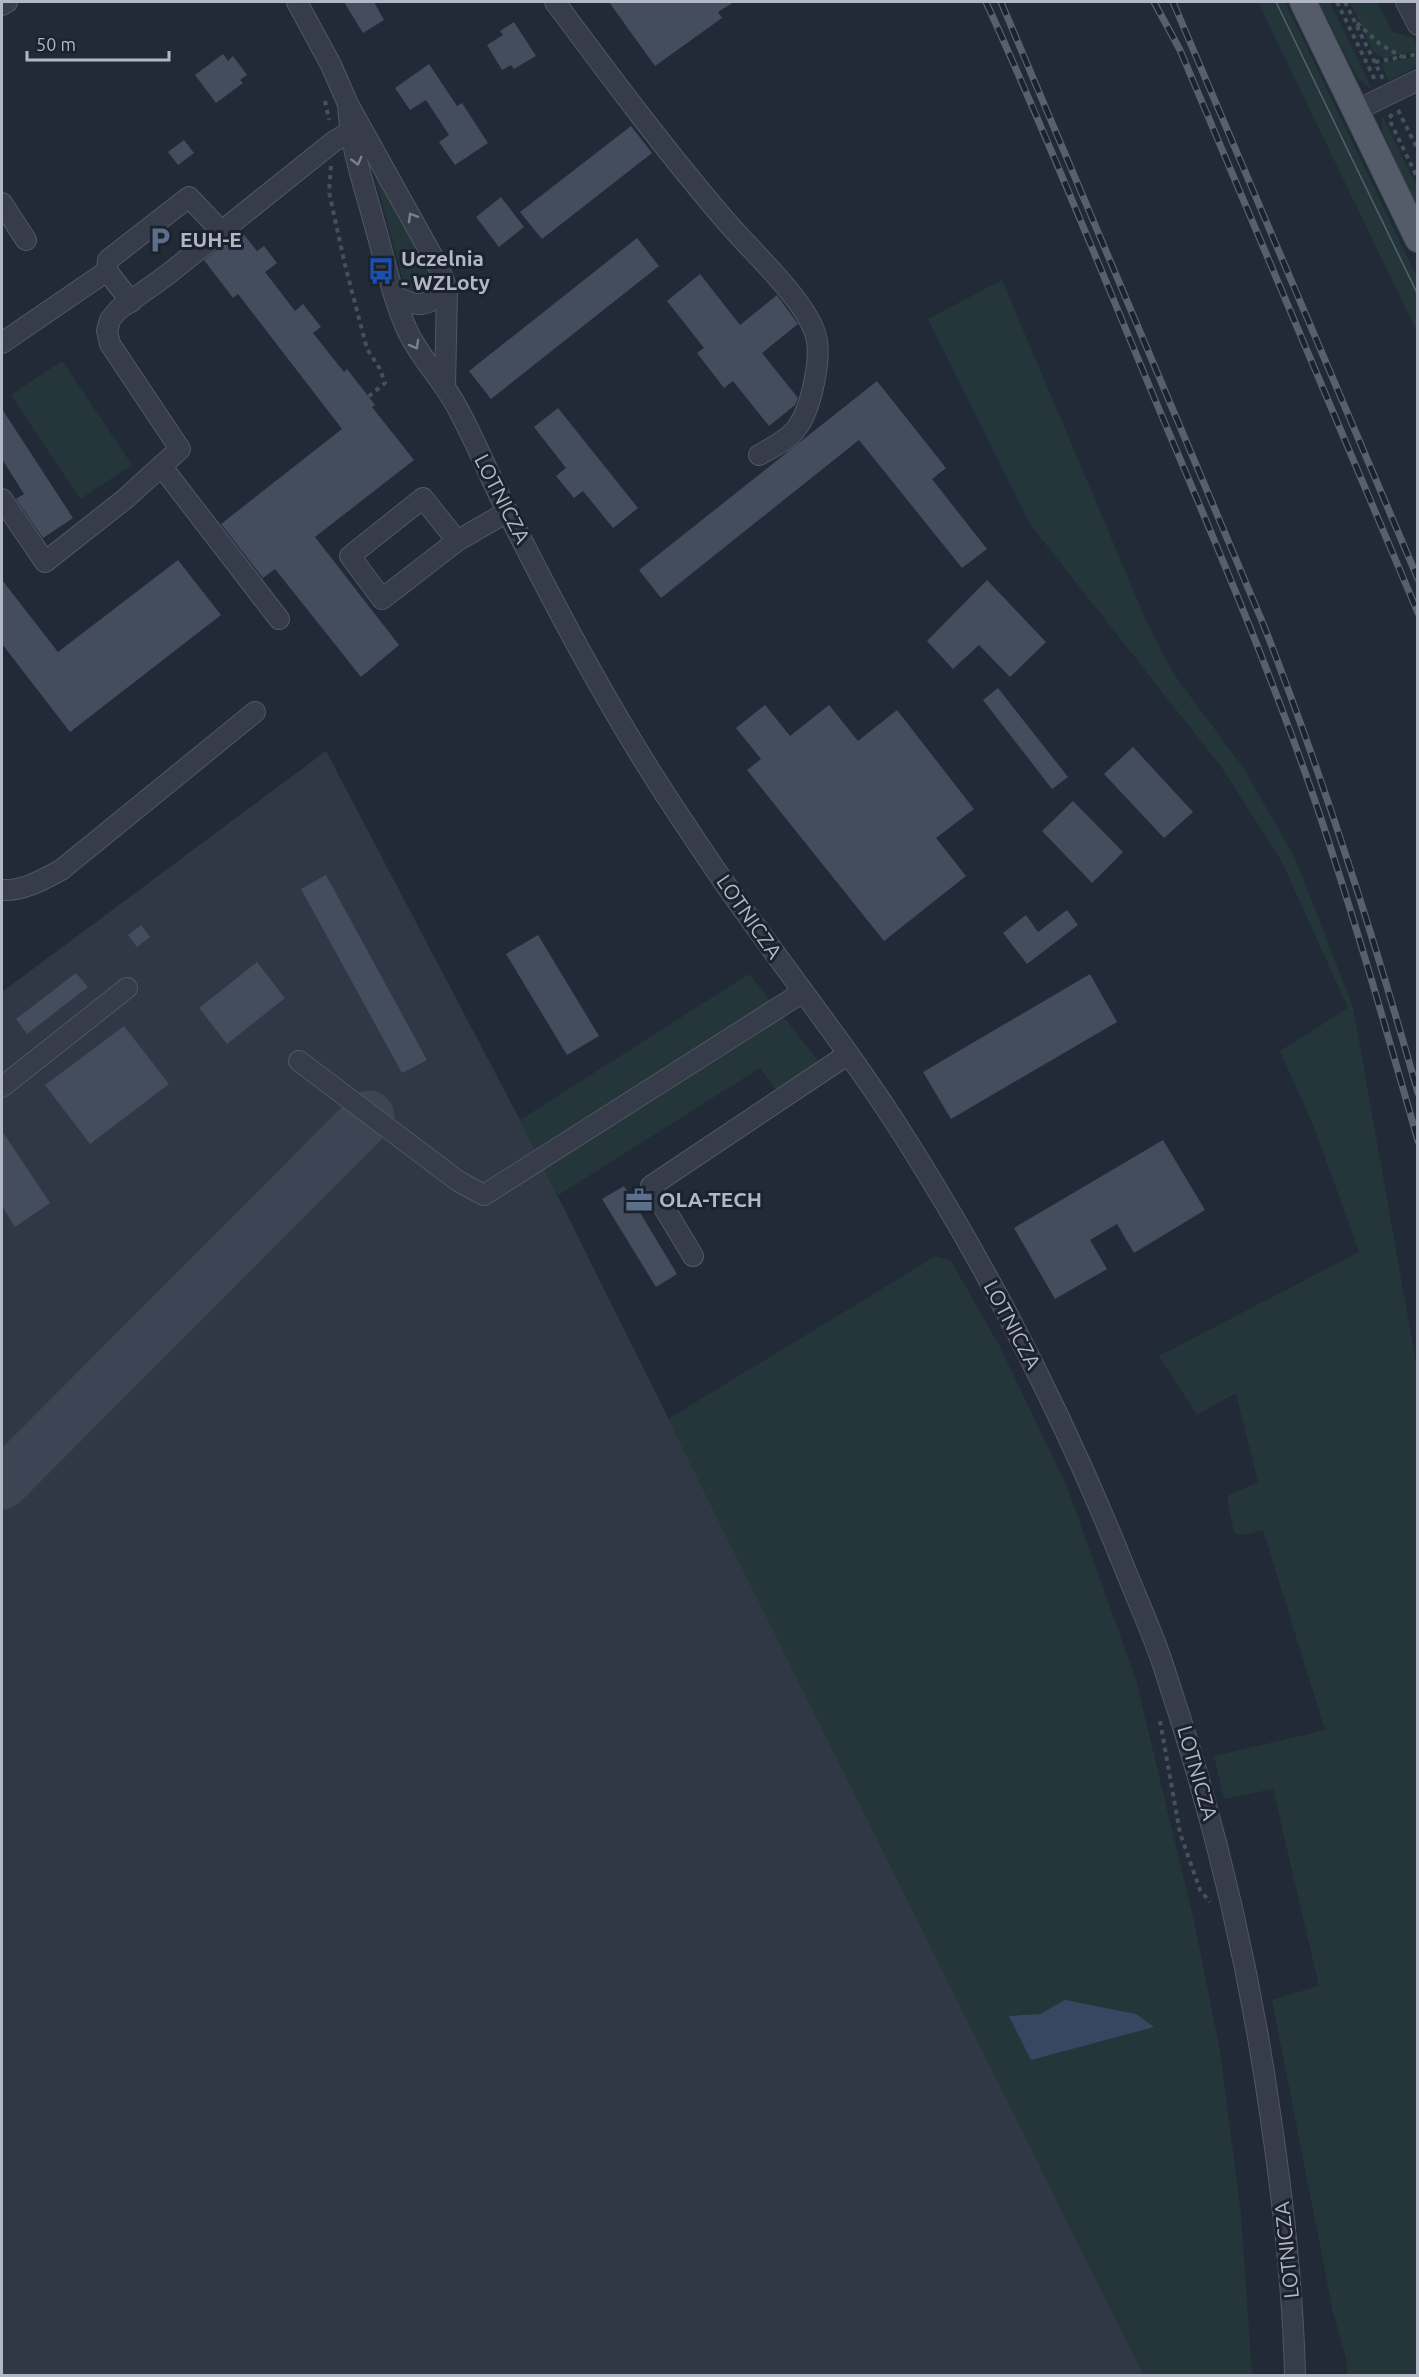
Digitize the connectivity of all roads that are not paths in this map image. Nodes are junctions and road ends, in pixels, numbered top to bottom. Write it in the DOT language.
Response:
graph roads {
  1 [pos="7,2"];
  2 [pos="297,2"];
  3 [pos="555,2"];
  4 [pos="1303,2"];
  5 [pos="1406,2"];
  6 [pos="2,5"];
  7 [pos="1418,25"];
  8 [pos="1418,80"];
  9 [pos="348,104"];
  10 [pos="1355,111"];
  11 [pos="341,137"];
  12 [pos="2,203"];
  13 [pos="221,231"];
  14 [pos="1418,239"];
  15 [pos="26,240"];
  16 [pos="107,272"];
  17 [pos="447,289"];
  18 [pos="396,297"];
  19 [pos="130,302"];
  20 [pos="2,343"];
  21 [pos="445,387"];
  22 [pos="759,455"];
  23 [pos="162,467"];
  24 [pos="2,499"];
  25 [pos="507,512"];
  26 [pos="457,541"];
  27 [pos="279,619"];
  28 [pos="255,712"];
  29 [pos="2,890"];
  30 [pos="127,988"];
  31 [pos="802,992"];
  32 [pos="848,1054"];
  33 [pos="299,1061"];
  34 [pos="2,1087"];
  35 [pos="693,1256"];
  36 [pos="1295,2376"];
  1 -- 6 [label="street"];
  2 -- 9 [label="street"];
  3 -- 22 [label="street"];
  4 -- 10 [label="main road"];
  5 -- 7 [label="street"];
  8 -- 10 [label="street"];
  9 -- 11 [label="street, LOTNICZA"];
  17 -- 9 [label="street, one-way"];
  10 -- 14 [label="main road"];
  11 -- 13 [label="street"];
  11 -- 18 [label="street, LOTNICZA, one-way"];
  12 -- 15 [label="street"];
  13 -- 16 [label="street"];
  13 -- 19 [label="street"];
  16 -- 19 [label="street"];
  16 -- 20 [label="street"];
  17 -- 18 [label="street"];
  17 -- 21 [label="street"];
  18 -- 21 [label="street, LOTNICZA, one-way"];
  19 -- 23 [label="street"];
  21 -- 25 [label="street, LOTNICZA"];
  23 -- 24 [label="street"];
  23 -- 27 [label="street"];
  25 -- 26 [label="street"];
  25 -- 31 [label="street, LOTNICZA"];
  26 -- 26 [label="street"];
  28 -- 29 [label="street"];
  30 -- 34 [label="street"];
  31 -- 32 [label="street, LOTNICZA"];
  31 -- 33 [label="street"];
  32 -- 35 [label="street"];
  32 -- 36 [label="street, LOTNICZA"];
}
